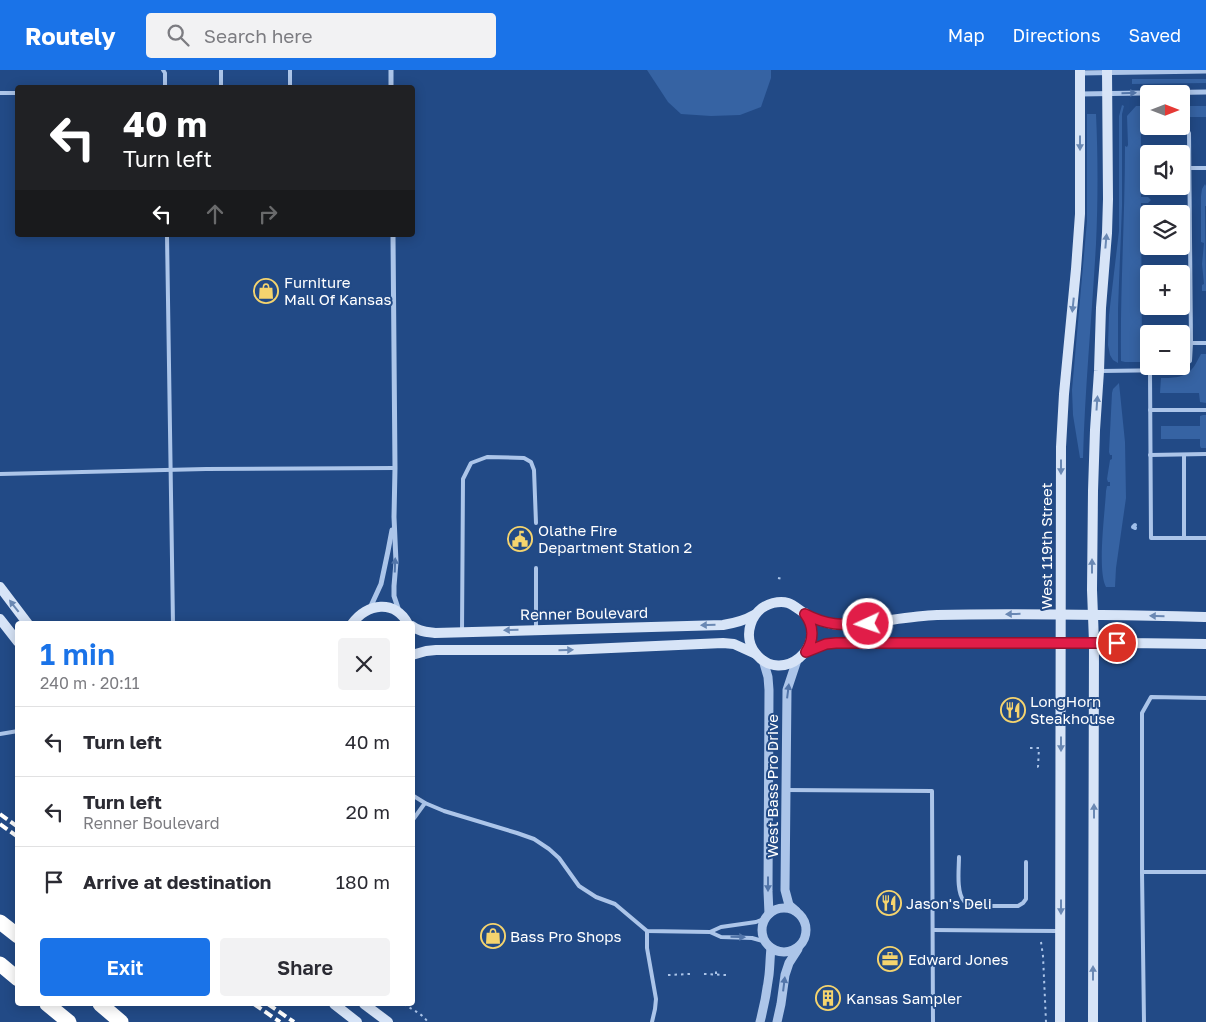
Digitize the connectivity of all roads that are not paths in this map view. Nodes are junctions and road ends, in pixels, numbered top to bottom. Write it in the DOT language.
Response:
graph roads {
  1 [pos="163,70"];
  2 [pos="221,70"];
  3 [pos="290,70"];
  4 [pos="391,70"];
  5 [pos="1107,71"];
  6 [pos="1206,71"];
  7 [pos="1080,72"];
  8 [pos="165,85"];
  9 [pos="221,85"];
  10 [pos="290,85"];
  11 [pos="392,85"];
  12 [pos="1206,92"];
  13 [pos="15,93"];
  14 [pos="0,94"];
  15 [pos="1080,94"];
  16 [pos="1107,94"];
  17 [pos="1190,168"];
  18 [pos="1206,168"];
  19 [pos="167,237"];
  20 [pos="393,237"];
  21 [pos="1191,343"];
  22 [pos="1206,343"];
  23 [pos="1190,361"];
  24 [pos="1100,371"];
  25 [pos="1140,371"];
  26 [pos="1150,375"];
  27 [pos="1150,410"];
  28 [pos="1206,410"];
  29 [pos="1206,454"];
  30 [pos="1150,455"];
  31 [pos="1184,455"];
  32 [pos="395,468"];
  33 [pos="171,470"];
  34 [pos="0,474"];
  35 [pos="394,517"];
  36 [pos="536,523"];
  37 [pos="1184,538"];
  38 [pos="1206,538"];
  39 [pos="536,568"];
  40 [pos="0,587"];
  41 [pos="370,608"];
  42 [pos="805,614"];
  43 [pos="1094,614"];
  44 [pos="755,615"];
  45 [pos="1062,615"];
  46 [pos="1206,617"];
  47 [pos="0,619"];
  48 [pos="26,621"];
  49 [pos="173,621"];
  50 [pos="353,621"];
  51 [pos="407,621"];
  52 [pos="415,629"];
  53 [pos="536,629"];
  54 [pos="462,632"];
  55 [pos="15,638"];
  56 [pos="1094,642"];
  57 [pos="1062,643"];
  58 [pos="1206,644"];
  59 [pos="806,652"];
  60 [pos="415,654"];
  61 [pos="760,657"];
  62 [pos="798,660"];
  63 [pos="1206,698"];
  64 [pos="15,732"];
  65 [pos="0,734"];
  66 [pos="786,790"];
  67 [pos="415,797"];
  68 [pos="425,803"];
  69 [pos="415,817"];
  70 [pos="959,857"];
  71 [pos="1026,862"];
  72 [pos="1142,872"];
  73 [pos="1206,872"];
  74 [pos="796,911"];
  75 [pos="767,916"];
  76 [pos="0,922"];
  77 [pos="933,930"];
  78 [pos="647,931"];
  79 [pos="1061,931"];
  80 [pos="710,932"];
  81 [pos="15,934"];
  82 [pos="768,945"];
  83 [pos="798,948"];
  84 [pos="0,964"];
  85 [pos="15,976"];
  86 [pos="49,1006"];
  87 [pos="102,1006"];
  88 [pos="337,1006"];
  89 [pos="367,1006"];
  90 [pos="69,1022"];
  91 [pos="121,1022"];
  92 [pos="357,1022"];
  93 [pos="388,1022"];
  94 [pos="652,1022"];
  95 [pos="760,1022"];
  96 [pos="777,1022"];
  97 [pos="933,1022"];
  98 [pos="1060,1022"];
  99 [pos="1093,1022"];
  100 [pos="1144,1022"];
  1 -- 8 [label="lane"];
  2 -- 9 [label="lane"];
  3 -- 10 [label="lane"];
  4 -- 11 [label="street"];
  5 -- 6 [label="street"];
  5 -- 7 [label="street"];
  5 -- 16 [label="main road"];
  7 -- 15 [label="main road, West 119th Street"];
  16 -- 12 [label="street, one-way"];
  13 -- 14 [label="lane"];
  15 -- 16 [label="street"];
  15 -- 45 [label="main road, West 119th Street, one-way"];
  24 -- 16 [label="main road, one-way"];
  17 -- 18 [label="lane"];
  17 -- 21 [label="lane"];
  19 -- 33 [label="lane"];
  20 -- 32 [label="street"];
  21 -- 22 [label="lane"];
  21 -- 23 [label="lane"];
  24 -- 25 [label="lane"];
  43 -- 24 [label="main road, one-way"];
  26 -- 27 [label="lane"];
  27 -- 28 [label="lane"];
  27 -- 30 [label="lane"];
  29 -- 31 [label="lane"];
  30 -- 31 [label="lane"];
  30 -- 37 [label="lane"];
  31 -- 37 [label="lane"];
  32 -- 33 [label="lane"];
  32 -- 35 [label="street"];
  33 -- 34 [label="lane"];
  33 -- 49 [label="lane"];
  35 -- 41 [label="street"];
  51 -- 35 [label="street, one-way"];
  36 -- 54 [label="lane"];
  37 -- 38 [label="lane"];
  39 -- 53 [label="lane"];
  48 -- 40 [label="main road, one-way"];
  41 -- 50 [label="main road"];
  41 -- 51 [label="main road, Renner Boulevard"];
  42 -- 44 [label="main road"];
  45 -- 42 [label="main road, one-way"];
  42 -- 59 [label="main road"];
  43 -- 45 [label="main road"];
  46 -- 43 [label="main road, one-way"];
  43 -- 56 [label="main road"];
  44 -- 53 [label="main road, Renner Boulevard, one-way"];
  44 -- 61 [label="main road"];
  45 -- 57 [label="main road, West 119th Street"];
  47 -- 55 [label="main road"];
  52 -- 54 [label="main road, Renner Boulevard"];
  53 -- 54 [label="main road, Renner Boulevard, one-way"];
  56 -- 57 [label="main road"];
  56 -- 58 [label="main road"];
  99 -- 56 [label="main road, one-way"];
  57 -- 59 [label="main road"];
  57 -- 79 [label="main road, West 119th Street, one-way"];
  59 -- 62 [label="main road"];
  60 -- 61 [label="main road, one-way"];
  61 -- 62 [label="main road"];
  61 -- 75 [label="street, West Bass Pro Drive, one-way"];
  66 -- 62 [label="street, West Bass Pro Drive, one-way"];
  63 -- 72 [label="lane"];
  64 -- 65 [label="lane"];
  66 -- 74 [label="street, West Bass Pro Drive"];
  66 -- 77 [label="lane"];
  67 -- 68 [label="lane"];
  68 -- 69 [label="lane"];
  68 -- 78 [label="lane"];
  70 -- 71 [label="lane"];
  72 -- 73 [label="lane"];
  72 -- 100 [label="lane"];
  74 -- 75 [label="street"];
  74 -- 83 [label="street"];
  75 -- 80 [label="lane"];
  75 -- 82 [label="street"];
  76 -- 81 [label="highway"];
  77 -- 79 [label="lane"];
  77 -- 97 [label="lane"];
  78 -- 80 [label="lane"];
  78 -- 94 [label="lane"];
  79 -- 98 [label="main road, West 119th Street"];
  80 -- 82 [label="lane, one-way"];
  82 -- 83 [label="street"];
  82 -- 95 [label="street"];
  96 -- 83 [label="street, one-way"];
  84 -- 85 [label="highway"];
  86 -- 90 [label="highway"];
  87 -- 91 [label="highway"];
  88 -- 92 [label="main road"];
  89 -- 93 [label="main road"];
}
